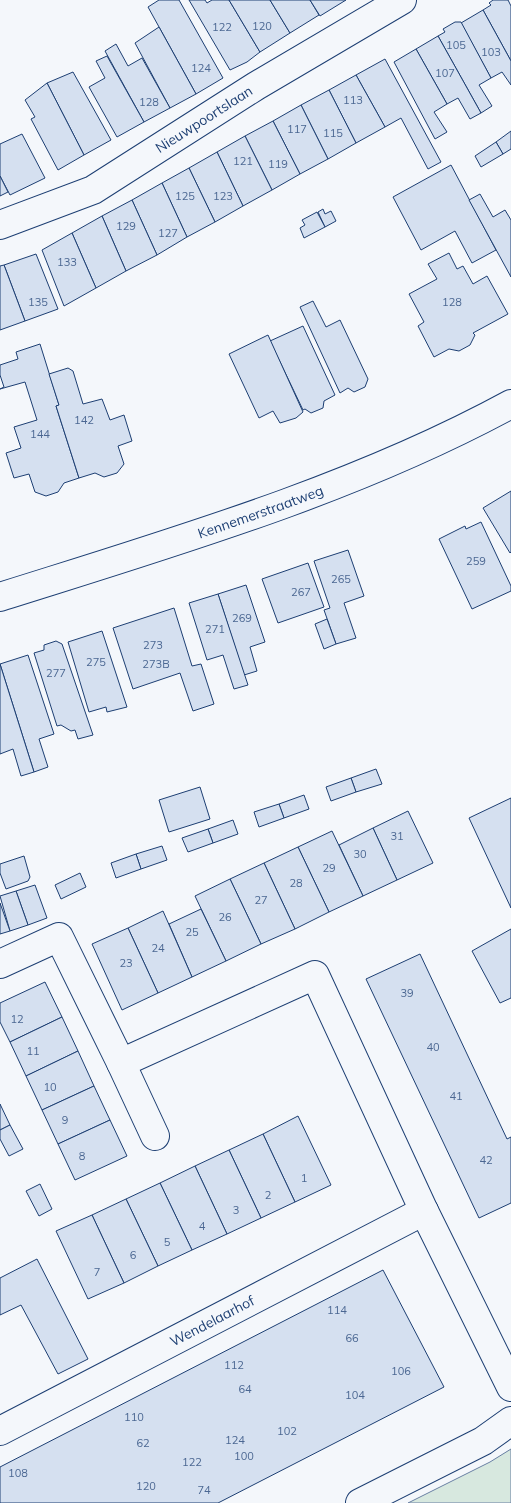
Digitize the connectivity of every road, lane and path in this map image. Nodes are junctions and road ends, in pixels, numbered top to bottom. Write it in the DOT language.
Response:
graph roads {
  1 [pos="402,0"];
  2 [pos="0,225"];
  3 [pos="511,404"];
  4 [pos="0,597"];
  5 [pos="0,964"];
  6 [pos="121,1063"];
  7 [pos="155,1136"];
  8 [pos="424,1211"];
  9 [pos="511,1388"];
  10 [pos="511,1420"];
  11 [pos="0,1432"];
  12 [pos="360,1503"];
  1 -- 2 [label="street, Nieuwpoortslaan"];
  3 -- 4 [label="street, Kennemerstraatweg"];
  5 -- 6 [label="street"];
  6 -- 7 [label="street"];
  6 -- 8 [label="street"];
  8 -- 9 [label="street"];
  8 -- 11 [label="street, Wendelaarhof"];
  10 -- 12 [label="street"];
}
